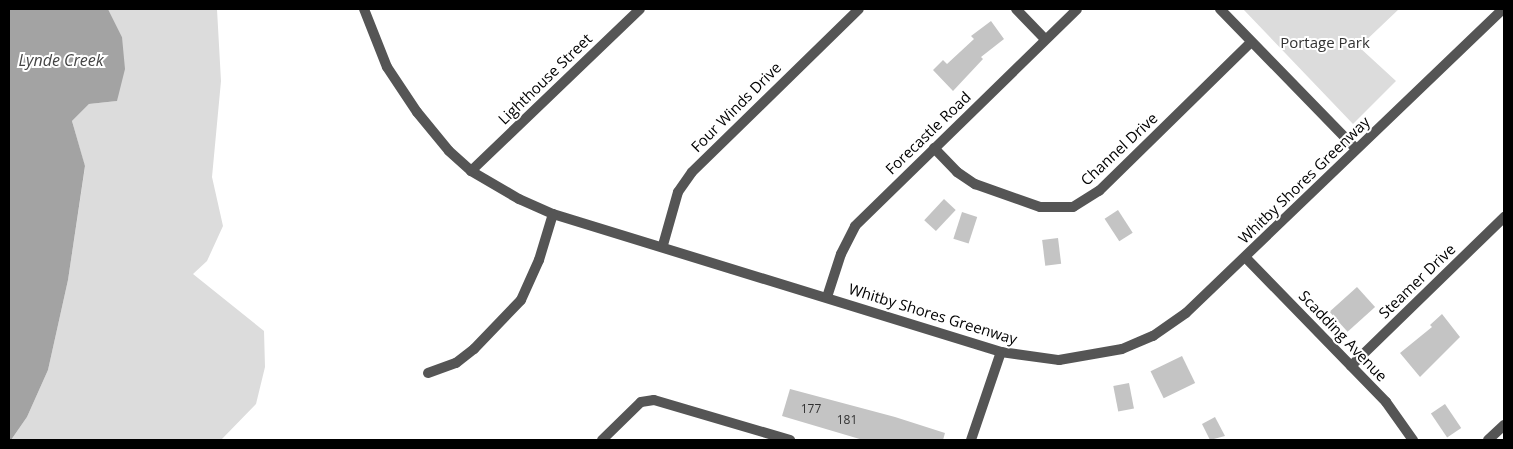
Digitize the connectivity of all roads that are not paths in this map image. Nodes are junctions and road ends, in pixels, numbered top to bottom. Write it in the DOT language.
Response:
graph roads {
  1 [pos="364,9"];
  2 [pos="640,9"];
  3 [pos="859,9"];
  4 [pos="1016,9"];
  5 [pos="1076,9"];
  6 [pos="1220,9"];
  7 [pos="1504,9"];
  8 [pos="1045,39"];
  9 [pos="1252,42"];
  10 [pos="934,148"];
  11 [pos="1356,149"];
  12 [pos="472,171"];
  13 [pos="553,214"];
  14 [pos="1504,217"];
  15 [pos="663,245"];
  16 [pos="1246,258"];
  17 [pos="827,297"];
  18 [pos="1001,352"];
  19 [pos="1351,366"];
  20 [pos="428,373"];
  21 [pos="1504,425"];
  22 [pos="602,440"];
  23 [pos="790,440"];
  24 [pos="972,440"];
  25 [pos="1413,440"];
  26 [pos="1488,440"];
  1 -- 12 [label="street, Whitby Shores Greenway"];
  2 -- 12 [label="street, Lighthouse Street"];
  3 -- 15 [label="street, Four Winds Drive"];
  4 -- 8 [label="street"];
  5 -- 8 [label="street, Forecastle Road"];
  6 -- 9 [label="street"];
  7 -- 11 [label="street, Whitby Shores Greenway"];
  8 -- 10 [label="street, Forecastle Road"];
  9 -- 10 [label="street, Channel Drive"];
  9 -- 11 [label="street"];
  10 -- 17 [label="street, Forecastle Road"];
  11 -- 16 [label="street, Whitby Shores Greenway"];
  12 -- 13 [label="street, Whitby Shores Greenway"];
  13 -- 15 [label="street, Whitby Shores Greenway"];
  13 -- 20 [label="street"];
  14 -- 19 [label="street, Steamer Drive"];
  15 -- 17 [label="street, Whitby Shores Greenway"];
  16 -- 18 [label="street, Whitby Shores Greenway"];
  16 -- 19 [label="street, Scadding Avenue"];
  17 -- 18 [label="street, Whitby Shores Greenway"];
  18 -- 24 [label="street"];
  19 -- 25 [label="street, Scadding Avenue"];
  21 -- 26 [label="street"];
  22 -- 23 [label="street"];
}
